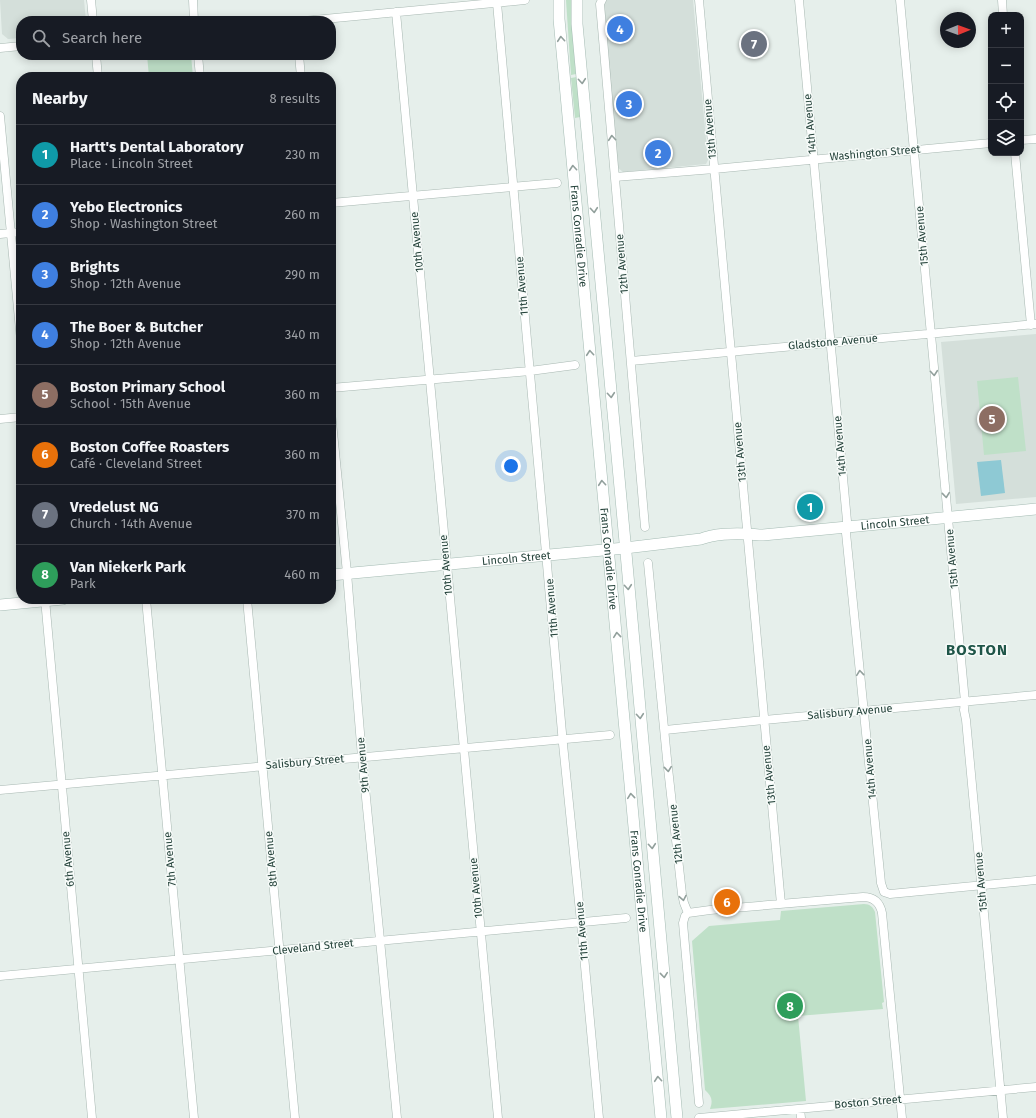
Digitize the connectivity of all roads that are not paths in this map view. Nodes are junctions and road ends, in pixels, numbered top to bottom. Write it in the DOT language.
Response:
graph roads {
  1 [pos="91,0"];
  2 [pos="193,0"];
  3 [pos="526,0"];
  4 [pos="559,0"];
  5 [pos="577,0"];
  6 [pos="602,0"];
  7 [pos="699,0"];
  8 [pos="798,0"];
  9 [pos="900,0"];
  10 [pos="1002,0"];
  11 [pos="497,3"];
  12 [pos="396,12"];
  13 [pos="1003,12"];
  14 [pos="93,16"];
  15 [pos="194,16"];
  16 [pos="336,18"];
  17 [pos="16,46"];
  18 [pos="0,48"];
  19 [pos="96,60"];
  20 [pos="198,60"];
  21 [pos="299,60"];
  22 [pos="98,72"];
  23 [pos="200,72"];
  24 [pos="301,72"];
  25 [pos="0,116"];
  26 [pos="1036,139"];
  27 [pos="1024,140"];
  28 [pos="988,143"];
  29 [pos="914,150"];
  30 [pos="1016,156"];
  31 [pos="813,159"];
  32 [pos="714,169"];
  33 [pos="615,177"];
  34 [pos="557,183"];
  35 [pos="513,187"];
  36 [pos="413,196"];
  37 [pos="336,203"];
  38 [pos="16,232"];
  39 [pos="11,233"];
  40 [pos="0,234"];
  41 [pos="16,287"];
  42 [pos="1034,324"];
  43 [pos="931,334"];
  44 [pos="830,342"];
  45 [pos="730,351"];
  46 [pos="631,361"];
  47 [pos="575,365"];
  48 [pos="530,371"];
  49 [pos="429,380"];
  50 [pos="336,388"];
  51 [pos="16,417"];
  52 [pos="0,419"];
  53 [pos="336,462"];
  54 [pos="1036,509"];
  55 [pos="948,518"];
  56 [pos="847,527"];
  57 [pos="645,528"];
  58 [pos="750,536"];
  59 [pos="625,548"];
  60 [pos="608,549"];
  61 [pos="547,555"];
  62 [pos="648,563"];
  63 [pos="446,564"];
  64 [pos="347,573"];
  65 [pos="336,574"];
  66 [pos="16,603"];
  67 [pos="45,604"];
  68 [pos="146,604"];
  69 [pos="247,604"];
  70 [pos="0,605"];
  71 [pos="1036,695"];
  72 [pos="965,702"];
  73 [pos="864,711"];
  74 [pos="764,720"];
  75 [pos="665,730"];
  76 [pos="610,735"];
  77 [pos="563,738"];
  78 [pos="463,748"];
  79 [pos="362,757"];
  80 [pos="262,766"];
  81 [pos="162,776"];
  82 [pos="62,785"];
  83 [pos="0,790"];
  84 [pos="1036,880"];
  85 [pos="981,885"];
  86 [pos="781,904"];
  87 [pos="688,913"];
  88 [pos="626,918"];
  89 [pos="581,922"];
  90 [pos="480,932"];
  91 [pos="380,940"];
  92 [pos="279,950"];
  93 [pos="179,959"];
  94 [pos="78,968"];
  95 [pos="0,976"];
  96 [pos="1036,1087"];
  97 [pos="1000,1090"];
  98 [pos="900,1099"];
  99 [pos="699,1103"];
  100 [pos="800,1109"];
  101 [pos="92,1118"];
  102 [pos="194,1118"];
  103 [pos="295,1118"];
  104 [pos="397,1118"];
  105 [pos="498,1118"];
  106 [pos="599,1118"];
  107 [pos="661,1118"];
  108 [pos="676,1118"];
  109 [pos="699,1118"];
  110 [pos="801,1118"];
  111 [pos="902,1118"];
  112 [pos="1003,1118"];
  1 -- 14 [label="street"];
  2 -- 15 [label="street"];
  3 -- 11 [label="street"];
  60 -- 4 [label="main road, Frans Conradie Drive, one-way"];
  5 -- 59 [label="main road, Frans Conradie Drive, one-way"];
  33 -- 6 [label="street, 12th Avenue, one-way"];
  7 -- 32 [label="street, 13th Avenue"];
  8 -- 31 [label="street, 14th Avenue"];
  9 -- 29 [label="street, 15th Avenue"];
  10 -- 13 [label="street"];
  11 -- 12 [label="street"];
  11 -- 35 [label="street, 11th Avenue"];
  12 -- 16 [label="street"];
  12 -- 36 [label="street, 10th Avenue"];
  17 -- 18 [label="street"];
  19 -- 22 [label="street"];
  20 -- 23 [label="street"];
  21 -- 24 [label="street"];
  25 -- 39 [label="street"];
  26 -- 27 [label="street"];
  28 -- 29 [label="street, Washington Street"];
  29 -- 31 [label="street, Washington Street"];
  29 -- 43 [label="street, 15th Avenue"];
  30 -- 42 [label="street"];
  31 -- 32 [label="street, Washington Street"];
  31 -- 44 [label="street, 14th Avenue"];
  32 -- 33 [label="street, Washington Street"];
  32 -- 45 [label="street, 13th Avenue"];
  33 -- 46 [label="street, 12th Avenue"];
  34 -- 35 [label="street"];
  35 -- 36 [label="street"];
  35 -- 48 [label="street, 11th Avenue"];
  36 -- 37 [label="street"];
  36 -- 49 [label="street, 10th Avenue"];
  38 -- 39 [label="street"];
  39 -- 40 [label="street"];
  39 -- 41 [label="street"];
  42 -- 43 [label="street, Gladstone Avenue"];
  43 -- 44 [label="street, Gladstone Avenue"];
  43 -- 55 [label="street, 15th Avenue, one-way"];
  44 -- 45 [label="street, Gladstone Avenue"];
  44 -- 56 [label="street, 14th Avenue"];
  45 -- 46 [label="street, Gladstone Avenue"];
  45 -- 58 [label="street, 13th Avenue"];
  46 -- 57 [label="street, 12th Avenue"];
  47 -- 48 [label="street"];
  48 -- 49 [label="street"];
  48 -- 61 [label="street, 11th Avenue"];
  49 -- 50 [label="street"];
  49 -- 63 [label="street, 10th Avenue"];
  51 -- 52 [label="street"];
  53 -- 64 [label="street, 9th Avenue"];
  54 -- 55 [label="main road, Lincoln Street"];
  55 -- 56 [label="main road, Lincoln Street"];
  55 -- 72 [label="street, 15th Avenue"];
  56 -- 58 [label="main road, Lincoln Street"];
  73 -- 56 [label="street, 14th Avenue, one-way"];
  58 -- 59 [label="main road, Lincoln Street"];
  58 -- 74 [label="street, 13th Avenue"];
  59 -- 60 [label="main road, Lincoln Street"];
  59 -- 108 [label="main road, Frans Conradie Drive, one-way"];
  60 -- 61 [label="main road, Lincoln Street"];
  107 -- 60 [label="main road, Frans Conradie Drive, one-way"];
  61 -- 63 [label="main road, Lincoln Street"];
  61 -- 77 [label="street, 11th Avenue"];
  62 -- 75 [label="street, 12th Avenue"];
  63 -- 64 [label="main road, Lincoln Street"];
  63 -- 78 [label="street, 10th Avenue"];
  64 -- 65 [label="main road, Lincoln Street"];
  64 -- 79 [label="street, 9th Avenue"];
  66 -- 70 [label="main road"];
  67 -- 82 [label="street, 6th Avenue"];
  68 -- 81 [label="street, 7th Avenue"];
  69 -- 80 [label="street, 8th Avenue"];
  71 -- 72 [label="street, Salisbury Avenue"];
  72 -- 73 [label="street, Salisbury Avenue"];
  72 -- 85 [label="street, 15th Avenue"];
  73 -- 74 [label="street, Salisbury Avenue"];
  73 -- 85 [label="street, 14th Avenue"];
  74 -- 75 [label="street, Salisbury Avenue"];
  74 -- 86 [label="street, 13th Avenue"];
  75 -- 87 [label="street, 12th Avenue, one-way"];
  76 -- 77 [label="street, Salisbury Street"];
  77 -- 78 [label="street, Salisbury Street"];
  77 -- 89 [label="street, 11th Avenue"];
  78 -- 79 [label="street, Salisbury Street"];
  78 -- 90 [label="street, 10th Avenue"];
  79 -- 80 [label="street, Salisbury Street"];
  79 -- 91 [label="street, 9th Avenue"];
  80 -- 81 [label="street, Salisbury Street"];
  80 -- 92 [label="street, 8th Avenue"];
  81 -- 82 [label="street, Salisbury Street"];
  81 -- 93 [label="street, 7th Avenue"];
  82 -- 83 [label="street, Salisbury Street"];
  82 -- 94 [label="street, 6th Avenue"];
  84 -- 85 [label="street"];
  85 -- 97 [label="street, 15th Avenue"];
  86 -- 87 [label="street"];
  86 -- 98 [label="street"];
  87 -- 99 [label="street"];
  88 -- 89 [label="street, Cleveland Street"];
  89 -- 90 [label="street, Cleveland Street"];
  89 -- 106 [label="street, 11th Avenue"];
  90 -- 91 [label="street, Cleveland Street"];
  90 -- 105 [label="street, 10th Avenue"];
  91 -- 92 [label="street, Cleveland Street"];
  91 -- 104 [label="street, 9th Avenue"];
  92 -- 93 [label="street, Cleveland Street"];
  92 -- 103 [label="street, 8th Avenue"];
  93 -- 94 [label="street, Cleveland Street"];
  93 -- 102 [label="street, 7th Avenue"];
  94 -- 95 [label="street, Cleveland Street"];
  94 -- 101 [label="street, 6th Avenue"];
  96 -- 97 [label="street, Boston Street"];
  97 -- 98 [label="street, Boston Street"];
  97 -- 112 [label="street, 15th Avenue"];
  98 -- 100 [label="street, Boston Street"];
  98 -- 111 [label="street"];
  100 -- 109 [label="street, Boston Street"];
  100 -- 110 [label="street"];
}
